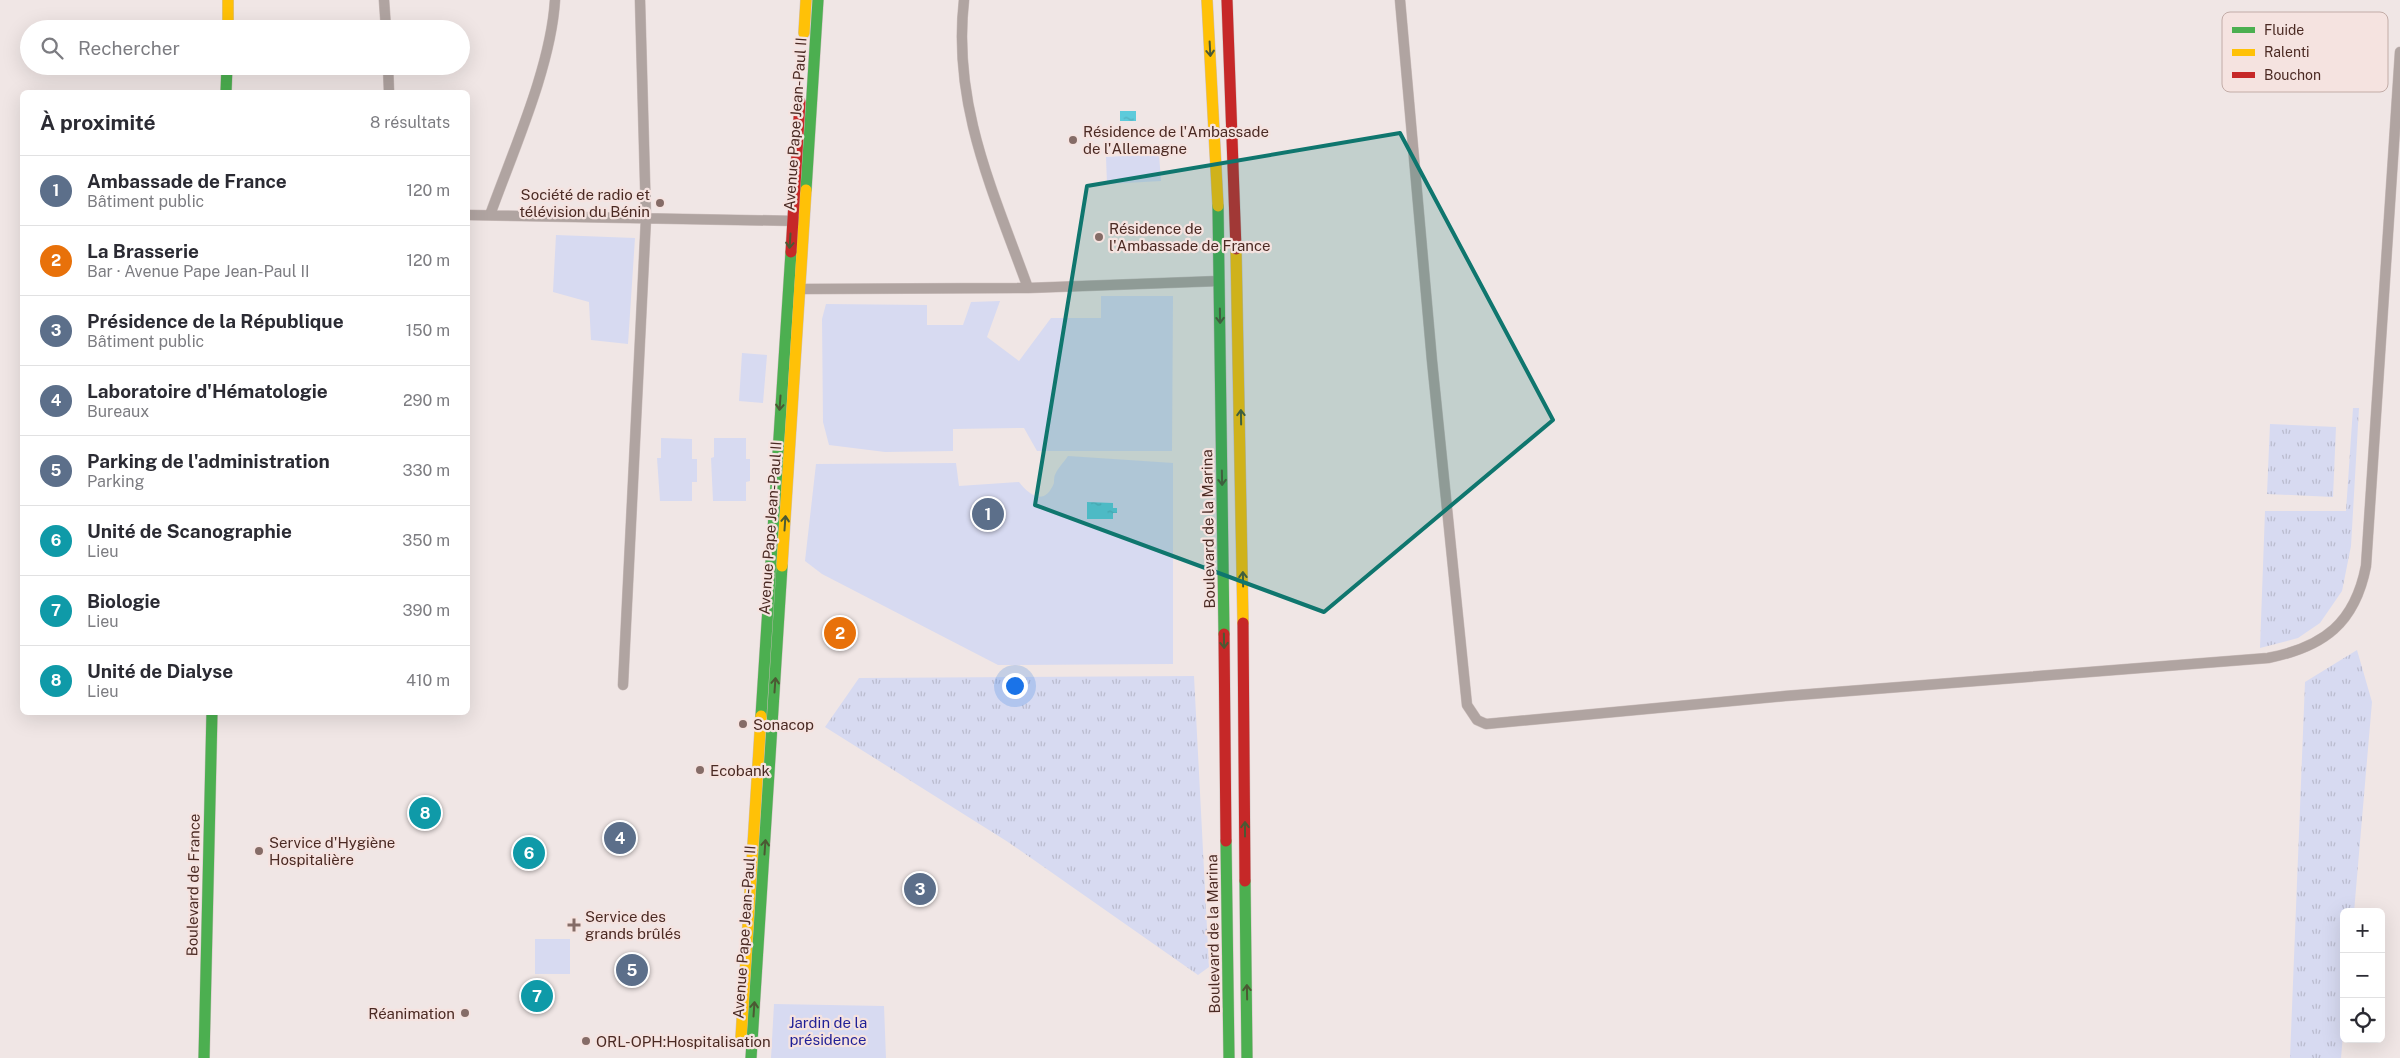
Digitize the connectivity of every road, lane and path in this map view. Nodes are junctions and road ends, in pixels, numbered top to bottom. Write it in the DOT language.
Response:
graph roads {
  1 [pos="228,0"];
  2 [pos="384,0"];
  3 [pos="555,0"];
  4 [pos="640,0"];
  5 [pos="806,0"];
  6 [pos="818,0"];
  7 [pos="964,0"];
  8 [pos="1207,0"];
  9 [pos="1226,0"];
  10 [pos="1400,0"];
  11 [pos="228,20"];
  12 [pos="385,20"];
  13 [pos="2400,52"];
  14 [pos="227,75"];
  15 [pos="388,75"];
  16 [pos="226,90"];
  17 [pos="389,90"];
  18 [pos="470,215"];
  19 [pos="490,215"];
  20 [pos="646,218"];
  21 [pos="797,221"];
  22 [pos="1219,281"];
  23 [pos="799,288"];
  24 [pos="1028,288"];
  25 [pos="623,685"];
  26 [pos="212,715"];
  27 [pos="756,785"];
  28 [pos="768,786"];
  29 [pos="1229,1012"];
  30 [pos="1247,1015"];
  31 [pos="204,1058"];
  32 [pos="740,1058"];
  33 [pos="751,1058"];
  34 [pos="1229,1058"];
  35 [pos="1247,1058"];
  1 -- 11 [label="main road"];
  2 -- 12 [label="street"];
  3 -- 19 [label="street"];
  4 -- 20 [label="street"];
  5 -- 21 [label="main road, Avenue Pape Jean-Paul II"];
  6 -- 21 [label="main road, Avenue Pape Jean-Paul II"];
  7 -- 24 [label="street"];
  8 -- 22 [label="main road, Boulevard de la Marina, one-way"];
  30 -- 9 [label="main road, one-way"];
  10 -- 13 [label="street"];
  14 -- 16 [label="main road"];
  15 -- 17 [label="street"];
  18 -- 19 [label="street"];
  19 -- 20 [label="street"];
  20 -- 21 [label="street"];
  20 -- 25 [label="street"];
  21 -- 23 [label="main road, Avenue Pape Jean-Paul II"];
  21 -- 27 [label="main road, Avenue Pape Jean-Paul II, one-way"];
  22 -- 24 [label="street"];
  22 -- 29 [label="main road, Boulevard de la Marina, one-way"];
  23 -- 24 [label="street"];
  28 -- 23 [label="main road, Avenue Pape Jean-Paul II, one-way"];
  26 -- 31 [label="main road, Boulevard de France"];
  27 -- 28 [label="main road"];
  27 -- 32 [label="main road, Avenue Pape Jean-Paul II"];
  33 -- 28 [label="main road, Avenue Pape Jean-Paul II, one-way"];
  29 -- 30 [label="main road"];
  29 -- 34 [label="main road, Boulevard de la Marina"];
  30 -- 35 [label="main road"];
}
